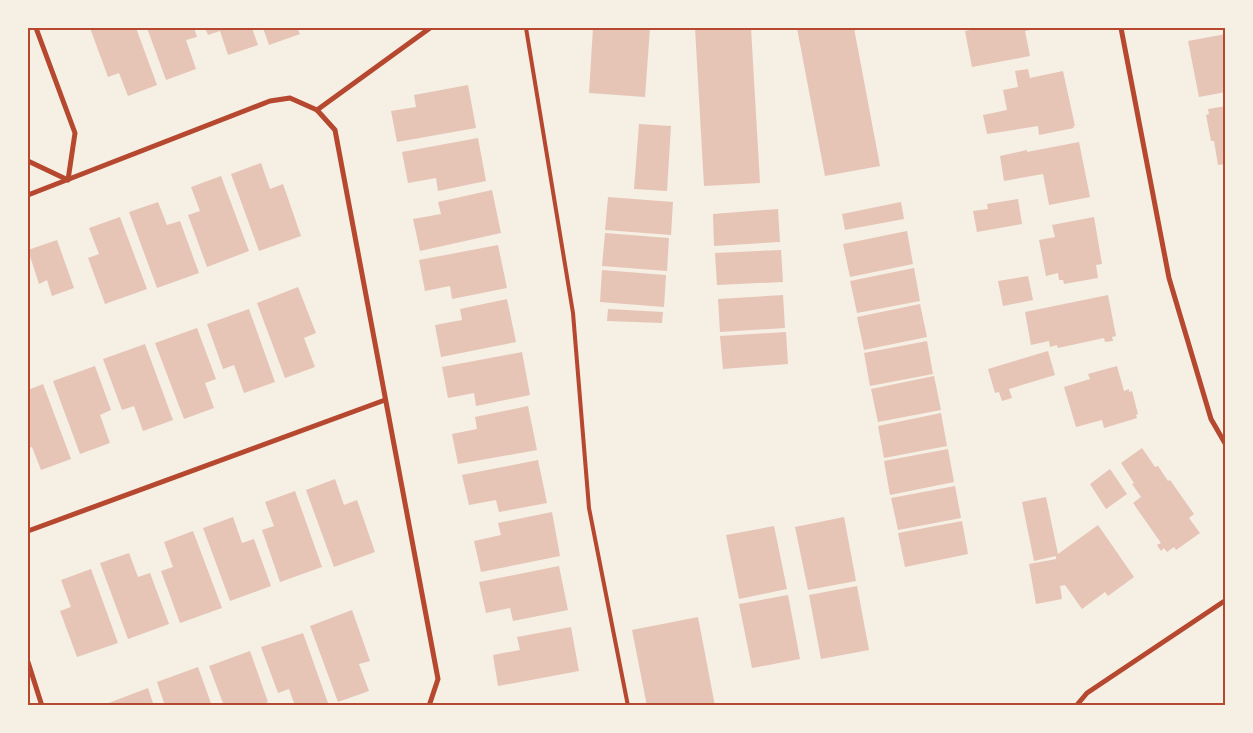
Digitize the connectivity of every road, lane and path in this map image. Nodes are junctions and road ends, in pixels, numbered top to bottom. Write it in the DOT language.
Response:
graph roads {
  1 [pos="36,28"];
  2 [pos="430,28"];
  3 [pos="526,28"];
  4 [pos="1121,28"];
  5 [pos="317,110"];
  6 [pos="28,161"];
  7 [pos="68,180"];
  8 [pos="28,195"];
  9 [pos="385,400"];
  10 [pos="1226,445"];
  11 [pos="28,531"];
  12 [pos="1226,600"];
  13 [pos="28,662"];
  14 [pos="42,706"];
  15 [pos="428,706"];
  16 [pos="628,706"];
  17 [pos="1076,706"];
  1 -- 7 [label="street"];
  2 -- 5 [label="street"];
  3 -- 16 [label="lane"];
  4 -- 10 [label="street"];
  5 -- 7 [label="street"];
  5 -- 9 [label="street"];
  6 -- 7 [label="street"];
  7 -- 8 [label="street"];
  9 -- 11 [label="street"];
  9 -- 15 [label="street"];
  12 -- 17 [label="street"];
  13 -- 14 [label="street"];
}
